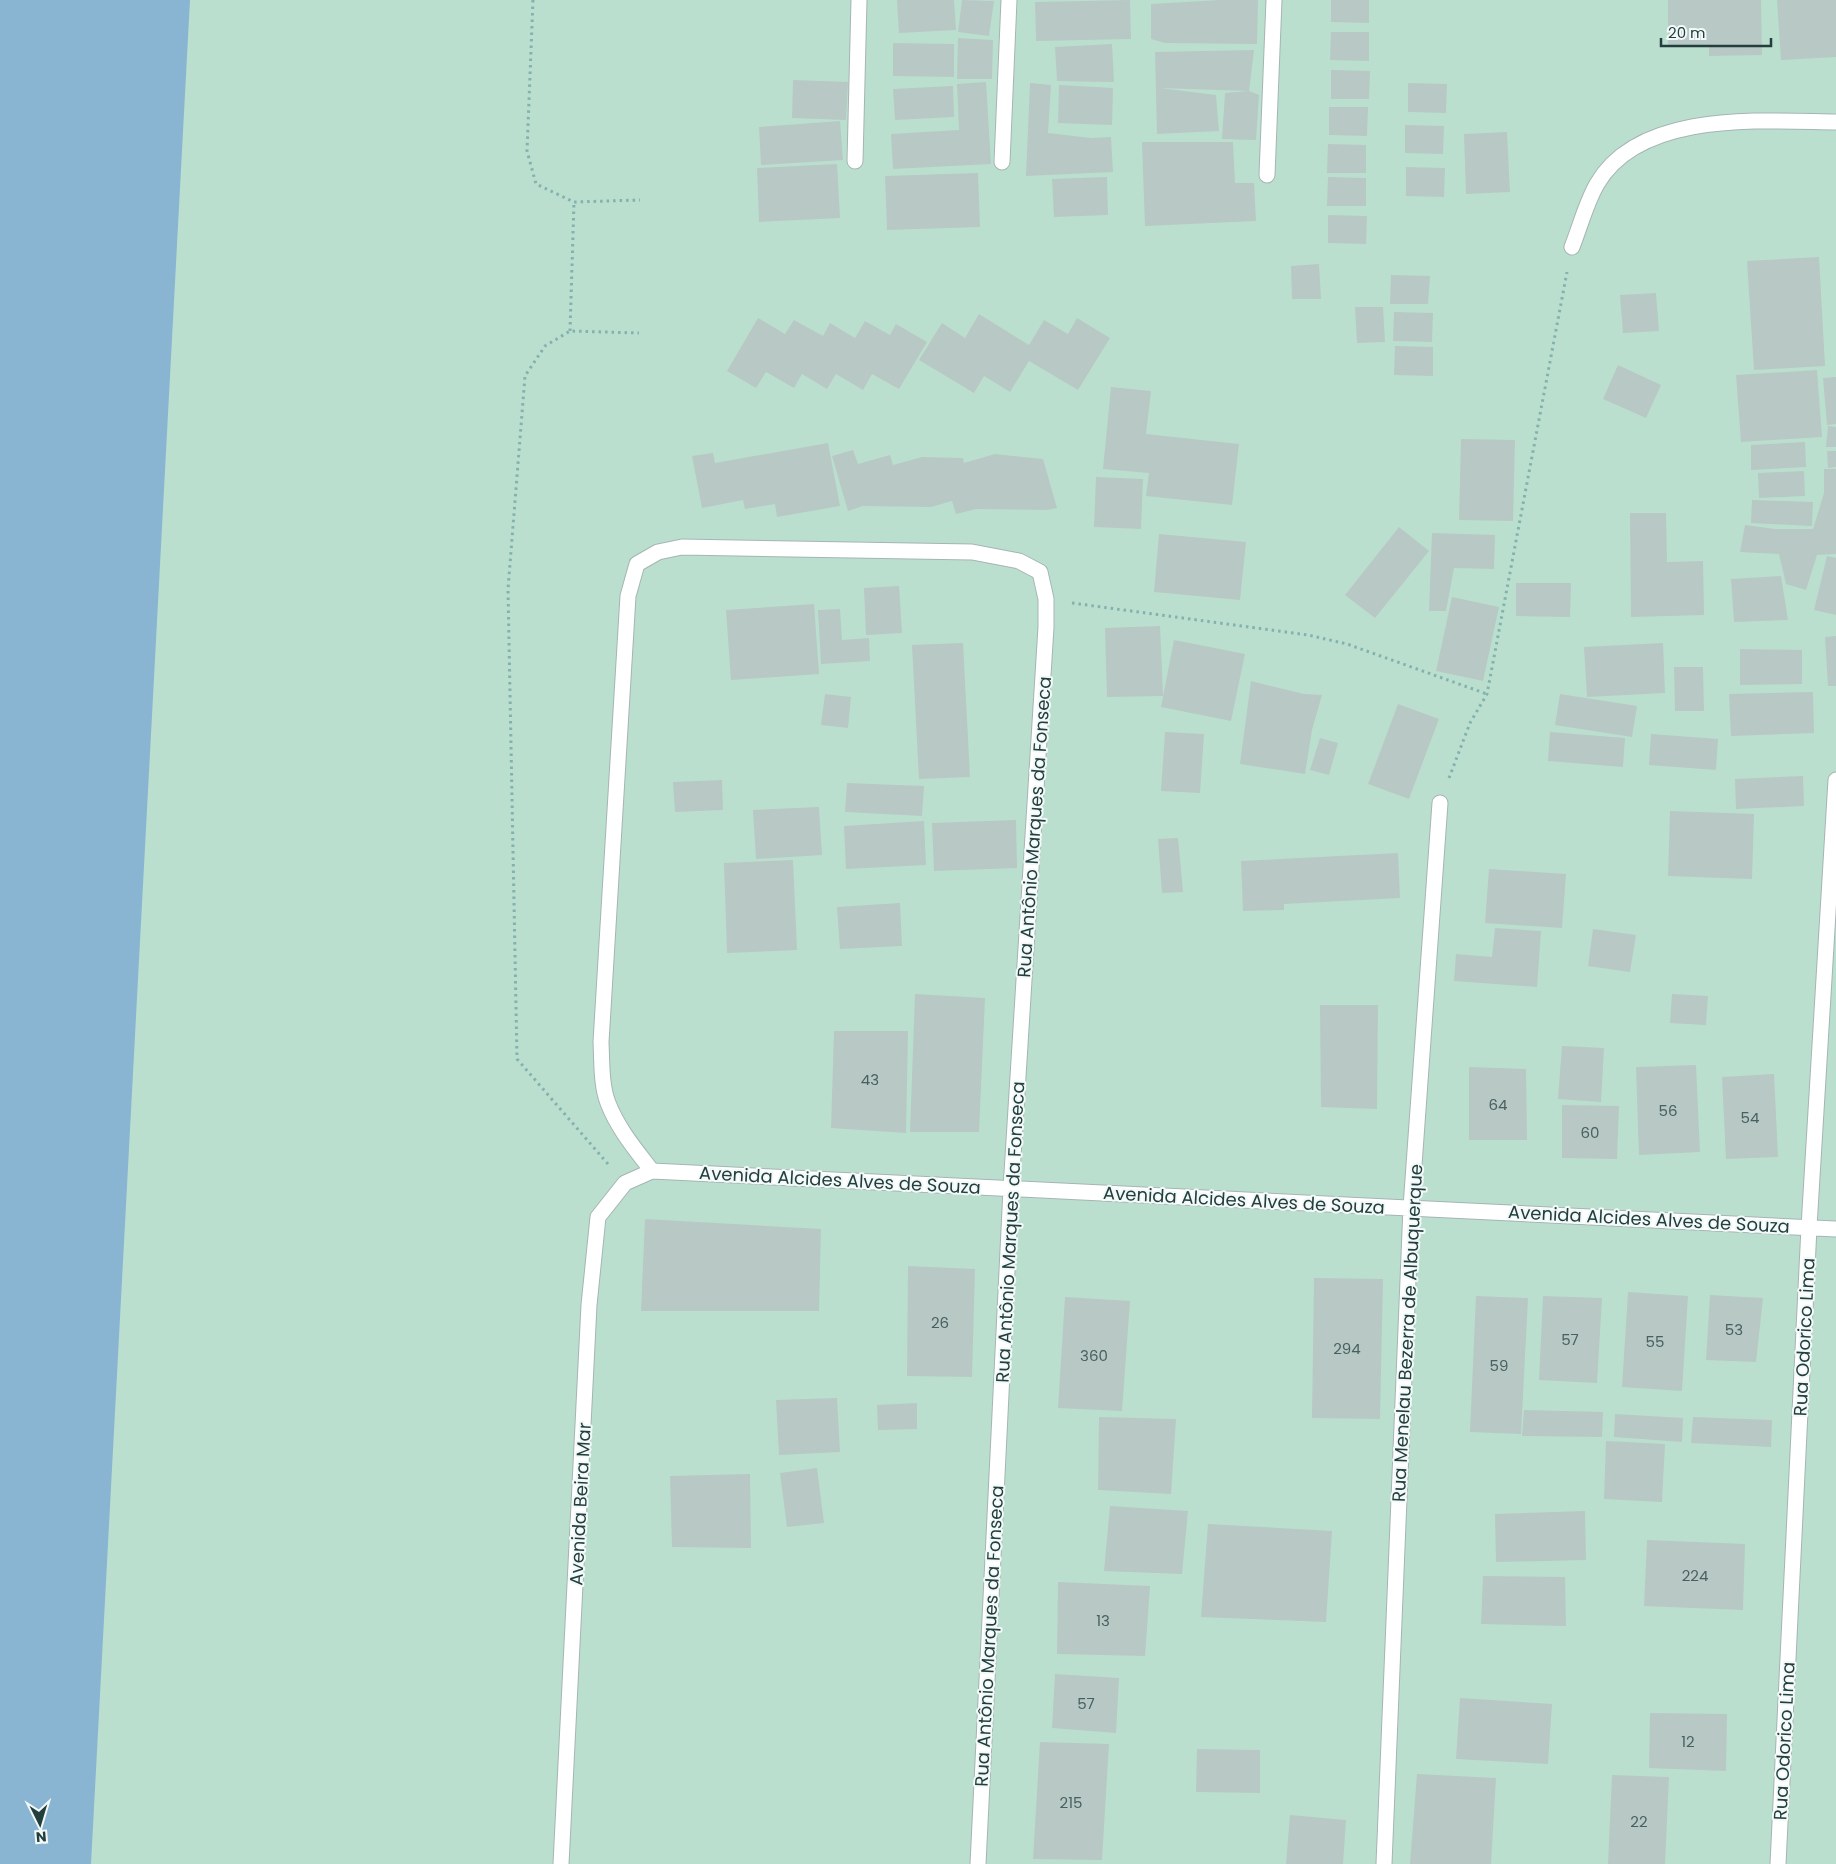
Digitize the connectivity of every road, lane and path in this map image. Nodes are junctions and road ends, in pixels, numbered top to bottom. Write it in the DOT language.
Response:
graph roads {
  1 [pos="533,0"];
  2 [pos="859,0"];
  3 [pos="1009,0"];
  4 [pos="1274,0"];
  5 [pos="1836,122"];
  6 [pos="855,161"];
  7 [pos="1002,162"];
  8 [pos="1267,175"];
  9 [pos="640,200"];
  10 [pos="574,202"];
  11 [pos="1572,247"];
  12 [pos="570,331"];
  13 [pos="639,332"];
  14 [pos="1046,599"];
  15 [pos="1487,694"];
  16 [pos="1836,780"];
  17 [pos="1440,803"];
  18 [pos="652,1171"];
  19 [pos="625,1184"];
  20 [pos="1011,1189"];
  21 [pos="1411,1207"];
  22 [pos="1809,1227"];
  23 [pos="1836,1229"];
  24 [pos="561,1864"];
  25 [pos="978,1864"];
  26 [pos="1384,1864"];
  27 [pos="1778,1864"];
  1 -- 10 [label="path"];
  2 -- 6 [label="street"];
  3 -- 7 [label="street"];
  4 -- 8 [label="street"];
  5 -- 11 [label="street"];
  9 -- 10 [label="path"];
  10 -- 12 [label="path"];
  11 -- 15 [label="path"];
  12 -- 13 [label="path"];
  12 -- 19 [label="path"];
  14 -- 15 [label="path"];
  14 -- 18 [label="street, Rua Antônio Marques da Fonseca"];
  14 -- 20 [label="street, Rua Antônio Marques da Fonseca"];
  15 -- 17 [label="path"];
  16 -- 22 [label="street, Rua Odorico Lima"];
  17 -- 21 [label="street, Rua Menelau Bezerra de Albuquerque"];
  18 -- 19 [label="street, Avenida Beira Mar"];
  18 -- 20 [label="street, Avenida Alcides Alves de Souza"];
  19 -- 24 [label="street, Avenida Beira Mar"];
  20 -- 21 [label="street, Avenida Alcides Alves de Souza"];
  20 -- 25 [label="street, Rua Antônio Marques da Fonseca"];
  21 -- 22 [label="street, Avenida Alcides Alves de Souza"];
  21 -- 26 [label="street, Rua Menelau Bezerra de Albuquerque"];
  22 -- 23 [label="street, Avenida Alcides Alves de Souza"];
  22 -- 27 [label="street, Rua Odorico Lima"];
}
